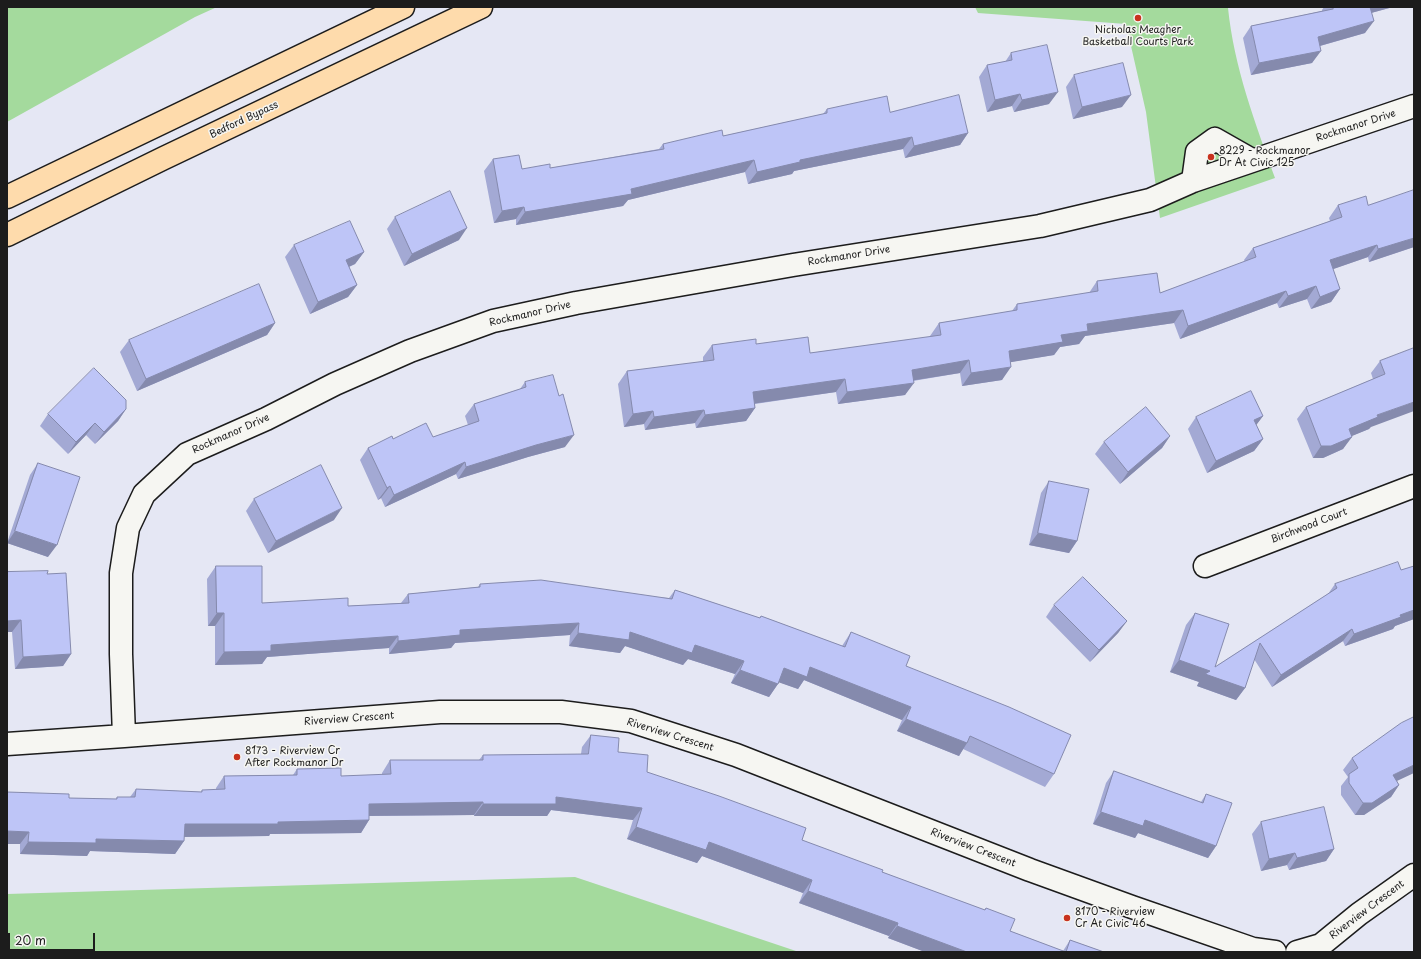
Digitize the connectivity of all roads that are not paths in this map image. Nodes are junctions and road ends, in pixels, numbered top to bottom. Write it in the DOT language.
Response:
graph roads {
  1 [pos="403,7"];
  2 [pos="482,7"];
  3 [pos="1414,106"];
  4 [pos="1252,160"];
  5 [pos="1193,181"];
  6 [pos="7,197"];
  7 [pos="7,235"];
  8 [pos="1414,486"];
  9 [pos="1204,566"];
  10 [pos="124,736"];
  11 [pos="7,744"];
  12 [pos="1414,875"];
  13 [pos="1275,952"];
  14 [pos="1297,952"];
  1 -- 6 [label="highway"];
  2 -- 7 [label="highway, Bedford Bypass"];
  3 -- 4 [label="street, Rockmanor Drive"];
  4 -- 5 [label="street, Rockmanor Drive"];
  4 -- 5 [label="street"];
  5 -- 10 [label="street, Rockmanor Drive"];
  8 -- 9 [label="street, Birchwood Court"];
  10 -- 11 [label="street, Riverview Crescent"];
  10 -- 13 [label="street, Riverview Crescent"];
  12 -- 14 [label="street, Riverview Crescent"];
}
